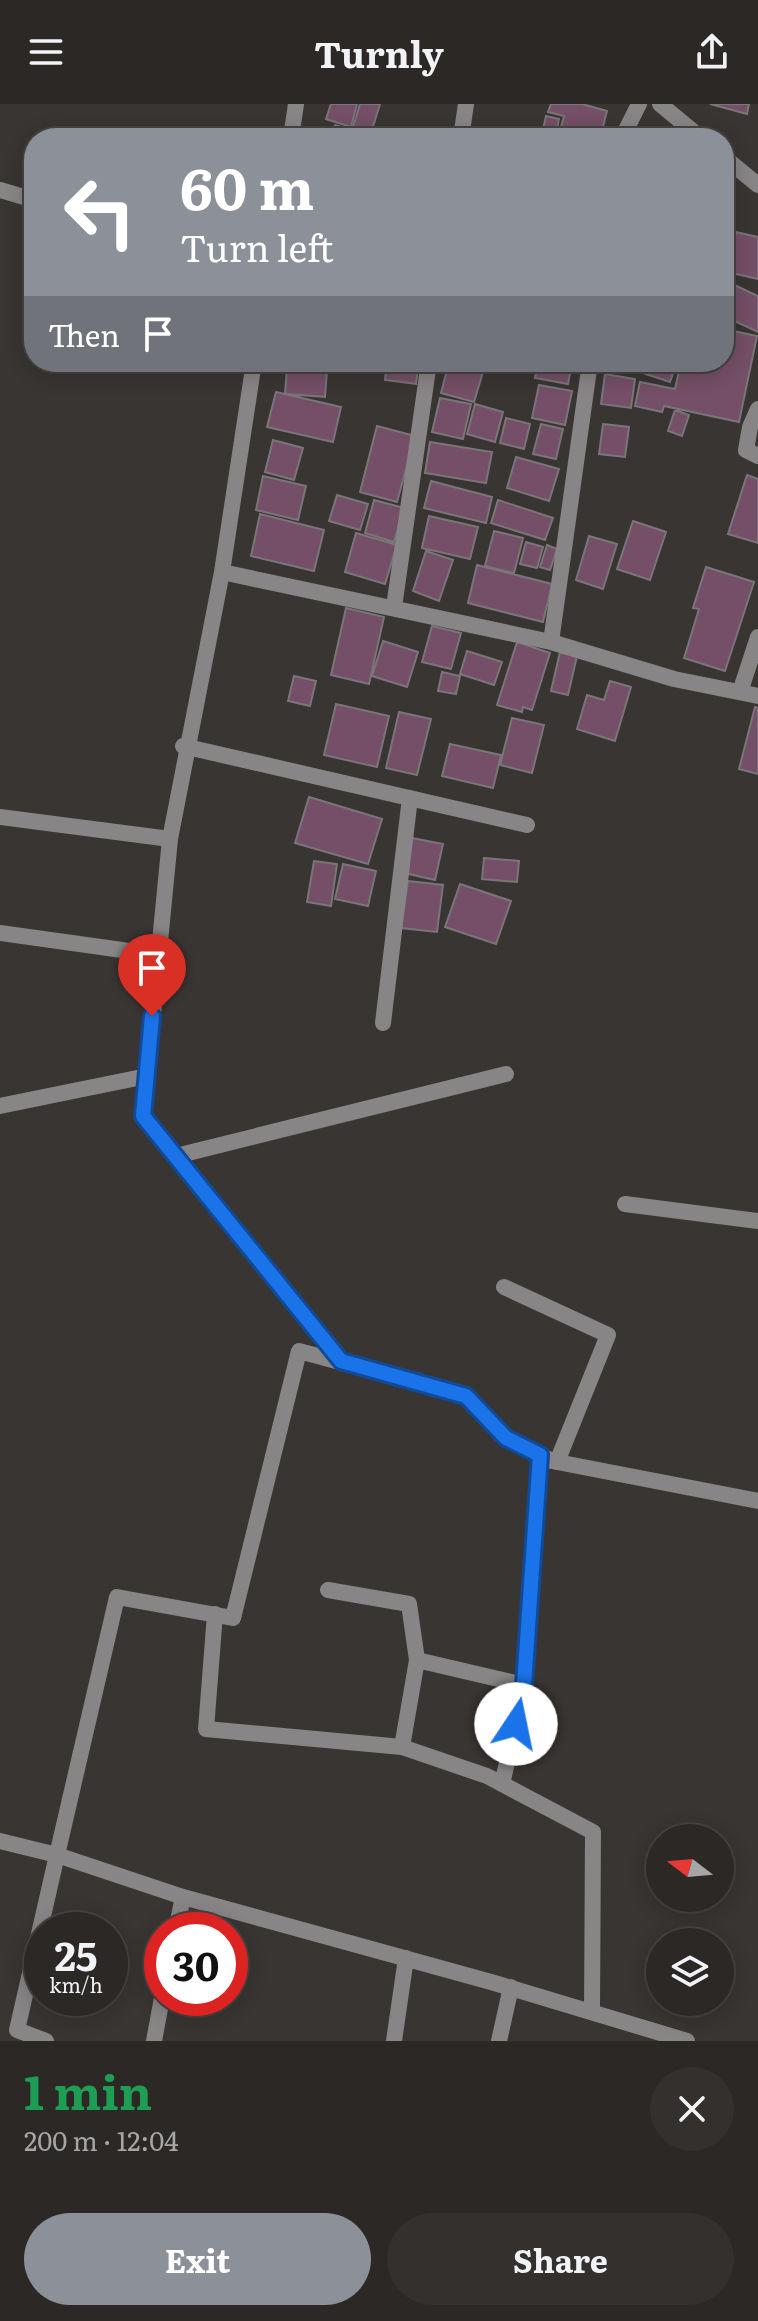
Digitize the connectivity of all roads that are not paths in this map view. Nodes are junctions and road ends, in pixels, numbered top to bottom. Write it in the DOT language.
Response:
graph roads {
  1 [pos="296,104"];
  2 [pos="466,104"];
  3 [pos="639,104"];
  4 [pos="660,104"];
  5 [pos="292,128"];
  6 [pos="462,128"];
  7 [pos="627,128"];
  8 [pos="689,128"];
  9 [pos="734,165"];
  10 [pos="758,185"];
  11 [pos="0,190"];
  12 [pos="24,197"];
  13 [pos="252,372"];
  14 [pos="428,372"];
  15 [pos="589,372"];
  16 [pos="758,409"];
  17 [pos="758,456"];
  18 [pos="222,572"];
  19 [pos="394,607"];
  20 [pos="758,637"];
  21 [pos="551,642"];
  22 [pos="740,692"];
  23 [pos="758,696"];
  24 [pos="185,746"];
  25 [pos="410,798"];
  26 [pos="0,817"];
  27 [pos="527,825"];
  28 [pos="170,839"];
  29 [pos="0,933"];
  30 [pos="158,955"];
  31 [pos="383,1023"];
  32 [pos="506,1074"];
  33 [pos="147,1076"];
  34 [pos="0,1106"];
  35 [pos="176,1156"];
  36 [pos="625,1204"];
  37 [pos="758,1221"];
  38 [pos="504,1287"];
  39 [pos="341,1361"];
  40 [pos="540,1455"];
  41 [pos="557,1462"];
  42 [pos="758,1501"];
  43 [pos="328,1590"];
  44 [pos="215,1614"];
  45 [pos="417,1660"];
  46 [pos="524,1685"];
  47 [pos="402,1747"];
  48 [pos="502,1784"];
  49 [pos="0,1841"];
  50 [pos="57,1855"];
  51 [pos="183,1897"];
  52 [pos="180,1912"];
  53 [pos="406,1958"];
  54 [pos="511,1987"];
  55 [pos="592,2012"];
  56 [pos="159,2016"];
  57 [pos="46,2041"];
  58 [pos="154,2041"];
  59 [pos="394,2041"];
  60 [pos="499,2041"];
  61 [pos="687,2041"];
  1 -- 5 [label="street"];
  2 -- 6 [label="street"];
  3 -- 7 [label="street"];
  4 -- 8 [label="street"];
  9 -- 10 [label="street"];
  11 -- 12 [label="street"];
  13 -- 18 [label="street"];
  14 -- 19 [label="street"];
  15 -- 21 [label="street"];
  16 -- 17 [label="street"];
  18 -- 19 [label="street"];
  18 -- 24 [label="street"];
  19 -- 21 [label="street"];
  20 -- 22 [label="street"];
  21 -- 22 [label="street"];
  22 -- 23 [label="street"];
  24 -- 25 [label="street"];
  24 -- 28 [label="street"];
  25 -- 27 [label="street"];
  25 -- 31 [label="street"];
  26 -- 28 [label="street"];
  28 -- 30 [label="street"];
  29 -- 30 [label="street"];
  30 -- 33 [label="street"];
  32 -- 35 [label="street"];
  33 -- 34 [label="street"];
  33 -- 35 [label="street"];
  35 -- 39 [label="street"];
  36 -- 37 [label="street"];
  38 -- 41 [label="street"];
  39 -- 40 [label="street"];
  39 -- 44 [label="street"];
  40 -- 41 [label="street"];
  40 -- 46 [label="street"];
  41 -- 42 [label="street"];
  43 -- 45 [label="street"];
  44 -- 47 [label="street"];
  44 -- 50 [label="street"];
  45 -- 46 [label="street"];
  45 -- 47 [label="street"];
  46 -- 48 [label="street"];
  47 -- 48 [label="street"];
  48 -- 55 [label="street"];
  49 -- 50 [label="street"];
  50 -- 51 [label="street"];
  50 -- 57 [label="street"];
  51 -- 52 [label="street"];
  51 -- 53 [label="street"];
  53 -- 54 [label="street"];
  53 -- 59 [label="street"];
  54 -- 55 [label="street"];
  54 -- 60 [label="street"];
  55 -- 61 [label="street"];
  56 -- 58 [label="street"];
}
